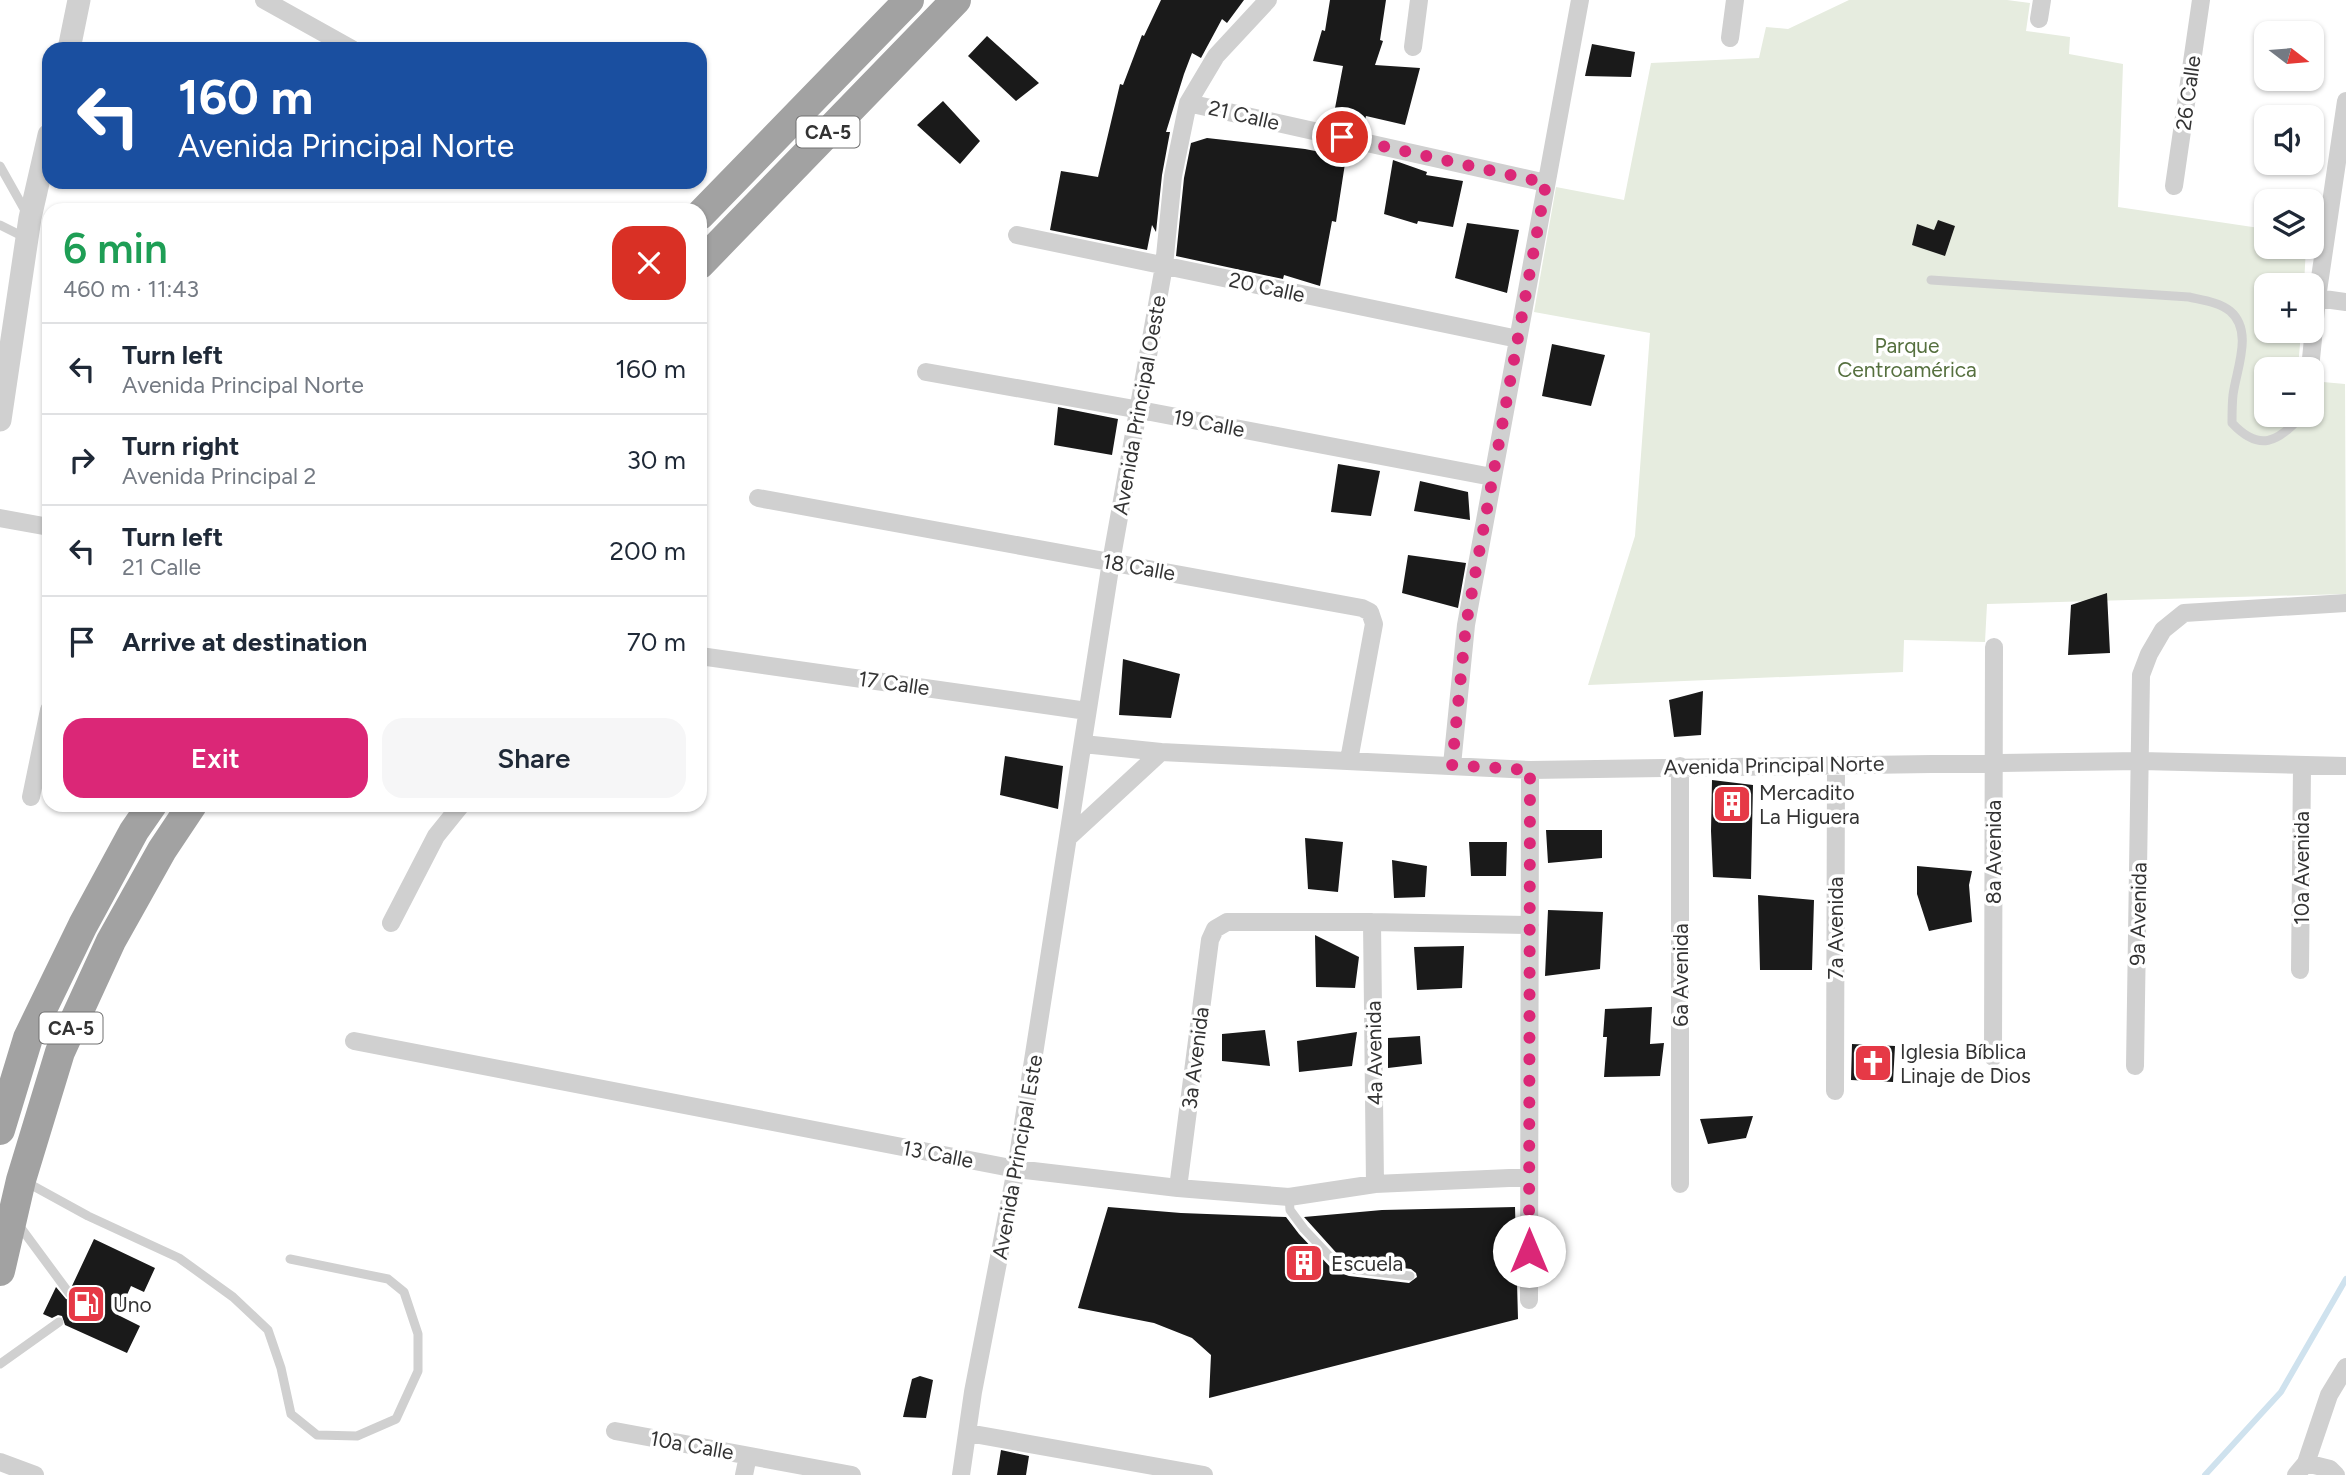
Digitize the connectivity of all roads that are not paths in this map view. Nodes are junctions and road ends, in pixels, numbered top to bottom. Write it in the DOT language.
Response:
graph roads {
  1 [pos="79,0"];
  2 [pos="264,0"];
  3 [pos="909,0"];
  4 [pos="957,0"];
  5 [pos="1268,0"];
  6 [pos="1419,0"];
  7 [pos="1580,0"];
  8 [pos="1735,0"];
  9 [pos="2042,0"];
  10 [pos="2201,0"];
  11 [pos="2039,19"];
  12 [pos="1730,38"];
  13 [pos="70,42"];
  14 [pos="339,42"];
  15 [pos="1413,47"];
  16 [pos="2346,101"];
  17 [pos="1188,103"];
  18 [pos="0,166"];
  19 [pos="42,168"];
  20 [pos="1546,183"];
  21 [pos="2174,186"];
  22 [pos="707,208"];
  23 [pos="0,225"];
  24 [pos="29,229"];
  25 [pos="1017,235"];
  26 [pos="707,257"];
  27 [pos="1164,266"];
  28 [pos="2321,273"];
  29 [pos="1930,280"];
  30 [pos="2324,299"];
  31 [pos="2346,302"];
  32 [pos="6,328"];
  33 [pos="1518,339"];
  34 [pos="926,372"];
  35 [pos="1140,410"];
  36 [pos="0,420"];
  37 [pos="2292,427"];
  38 [pos="1492,477"];
  39 [pos="758,498"];
  40 [pos="0,518"];
  41 [pos="42,526"];
  42 [pos="1111,562"];
  43 [pos="2346,603"];
  44 [pos="1994,647"];
  45 [pos="707,657"];
  46 [pos="1087,711"];
  47 [pos="42,744"];
  48 [pos="1083,744"];
  49 [pos="1161,752"];
  50 [pos="1349,760"];
  51 [pos="2141,761"];
  52 [pos="1994,762"];
  53 [pos="1452,765"];
  54 [pos="1836,765"];
  55 [pos="1680,766"];
  56 [pos="2346,766"];
  57 [pos="2302,767"];
  58 [pos="1530,770"];
  59 [pos="31,797"];
  60 [pos="147,812"];
  61 [pos="187,812"];
  62 [pos="455,812"];
  63 [pos="1069,837"];
  64 [pos="1372,922"];
  65 [pos="391,923"];
  66 [pos="1530,925"];
  67 [pos="2300,970"];
  68 [pos="354,1041"];
  69 [pos="1993,1056"];
  70 [pos="2135,1066"];
  71 [pos="1835,1091"];
  72 [pos="0,1130"];
  73 [pos="1016,1169"];
  74 [pos="1529,1177"];
  75 [pos="21,1180"];
  76 [pos="1375,1184"];
  77 [pos="1680,1184"];
  78 [pos="1178,1188"];
  79 [pos="1289,1197"];
  80 [pos="12,1217"];
  81 [pos="290,1259"];
  82 [pos="0,1271"];
  83 [pos="1410,1276"];
  84 [pos="69,1293"];
  85 [pos="1529,1300"];
  86 [pos="59,1322"];
  87 [pos="0,1364"];
  88 [pos="2346,1367"];
  89 [pos="615,1432"];
  90 [pos="968,1433"];
  91 [pos="748,1455"];
  92 [pos="0,1462"];
  93 [pos="2301,1469"];
  94 [pos="2338,1469"];
  95 [pos="36,1475"];
  96 [pos="744,1475"];
  97 [pos="852,1475"];
  98 [pos="961,1475"];
  99 [pos="1204,1475"];
  1 -- 13 [label="street"];
  2 -- 14 [label="street"];
  3 -- 22 [label="highway, CA-5"];
  4 -- 26 [label="highway, CA-5"];
  5 -- 17 [label="street, Avenida Principal Oeste"];
  6 -- 15 [label="street"];
  7 -- 20 [label="street"];
  8 -- 12 [label="street"];
  9 -- 11 [label="street"];
  10 -- 21 [label="street, 26 Calle"];
  16 -- 28 [label="street"];
  17 -- 20 [label="street, 21 Calle"];
  17 -- 27 [label="street, Avenida Principal Oeste"];
  18 -- 24 [label="lane"];
  19 -- 24 [label="street"];
  20 -- 33 [label="street"];
  23 -- 24 [label="lane"];
  24 -- 32 [label="street"];
  25 -- 27 [label="street, 20 Calle"];
  27 -- 33 [label="street, 20 Calle"];
  27 -- 35 [label="street, Avenida Principal Oeste"];
  29 -- 37 [label="lane"];
  30 -- 31 [label="street"];
  32 -- 36 [label="street"];
  33 -- 38 [label="street"];
  34 -- 35 [label="street, 19 Calle"];
  35 -- 38 [label="street, 19 Calle"];
  35 -- 42 [label="street, Avenida Principal Oeste"];
  38 -- 53 [label="street"];
  39 -- 42 [label="street, 18 Calle"];
  40 -- 41 [label="street"];
  42 -- 46 [label="street, Avenida Principal Oeste"];
  42 -- 50 [label="street, 18 Calle"];
  43 -- 51 [label="street, 9a Avenida"];
  44 -- 52 [label="street, 8a Avenida"];
  45 -- 46 [label="street, 17 Calle"];
  46 -- 48 [label="street, Avenida Principal Oeste"];
  47 -- 59 [label="street"];
  48 -- 49 [label="street, Avenida Principal Norte"];
  48 -- 63 [label="street, Avenida Principal Oeste"];
  49 -- 50 [label="street, Avenida Principal Norte"];
  49 -- 63 [label="street"];
  50 -- 53 [label="street, Avenida Principal Norte"];
  51 -- 52 [label="street, Avenida Principal Norte"];
  51 -- 57 [label="street, Avenida Principal Norte"];
  51 -- 70 [label="street, 9a Avenida"];
  52 -- 54 [label="street, Avenida Principal Norte"];
  52 -- 69 [label="street, 8a Avenida"];
  53 -- 58 [label="street, Avenida Principal Norte"];
  54 -- 55 [label="street, Avenida Principal Norte"];
  54 -- 71 [label="street, 7a Avenida"];
  55 -- 58 [label="street, Avenida Principal Norte"];
  55 -- 77 [label="street, 6a Avenida"];
  56 -- 57 [label="street, Avenida Principal Norte"];
  57 -- 67 [label="street, 10a Avenida"];
  58 -- 66 [label="street"];
  60 -- 72 [label="highway, CA-5"];
  61 -- 75 [label="highway, CA-5"];
  62 -- 65 [label="street"];
  63 -- 73 [label="street, Avenida Principal Este"];
  64 -- 66 [label="street"];
  64 -- 76 [label="street, 4a Avenida"];
  64 -- 78 [label="street, 3a Avenida"];
  66 -- 74 [label="street"];
  68 -- 73 [label="street, 13 Calle"];
  73 -- 78 [label="street, 13 Calle"];
  73 -- 90 [label="street, Avenida Principal Este"];
  74 -- 76 [label="street, 13 Calle"];
  74 -- 85 [label="street"];
  75 -- 80 [label="highway, CA-5"];
  75 -- 81 [label="lane"];
  76 -- 79 [label="street, 13 Calle"];
  78 -- 79 [label="street, 13 Calle"];
  79 -- 83 [label="lane"];
  80 -- 82 [label="highway, CA-5"];
  80 -- 84 [label="lane"];
  86 -- 87 [label="lane"];
  88 -- 93 [label="street"];
  89 -- 91 [label="street, 10a Calle"];
  90 -- 98 [label="street, Avenida Principal Este"];
  90 -- 99 [label="street"];
  91 -- 96 [label="street"];
  91 -- 97 [label="street, 10a Calle"];
  92 -- 95 [label="street"];
  93 -- 94 [label="street"];
}
